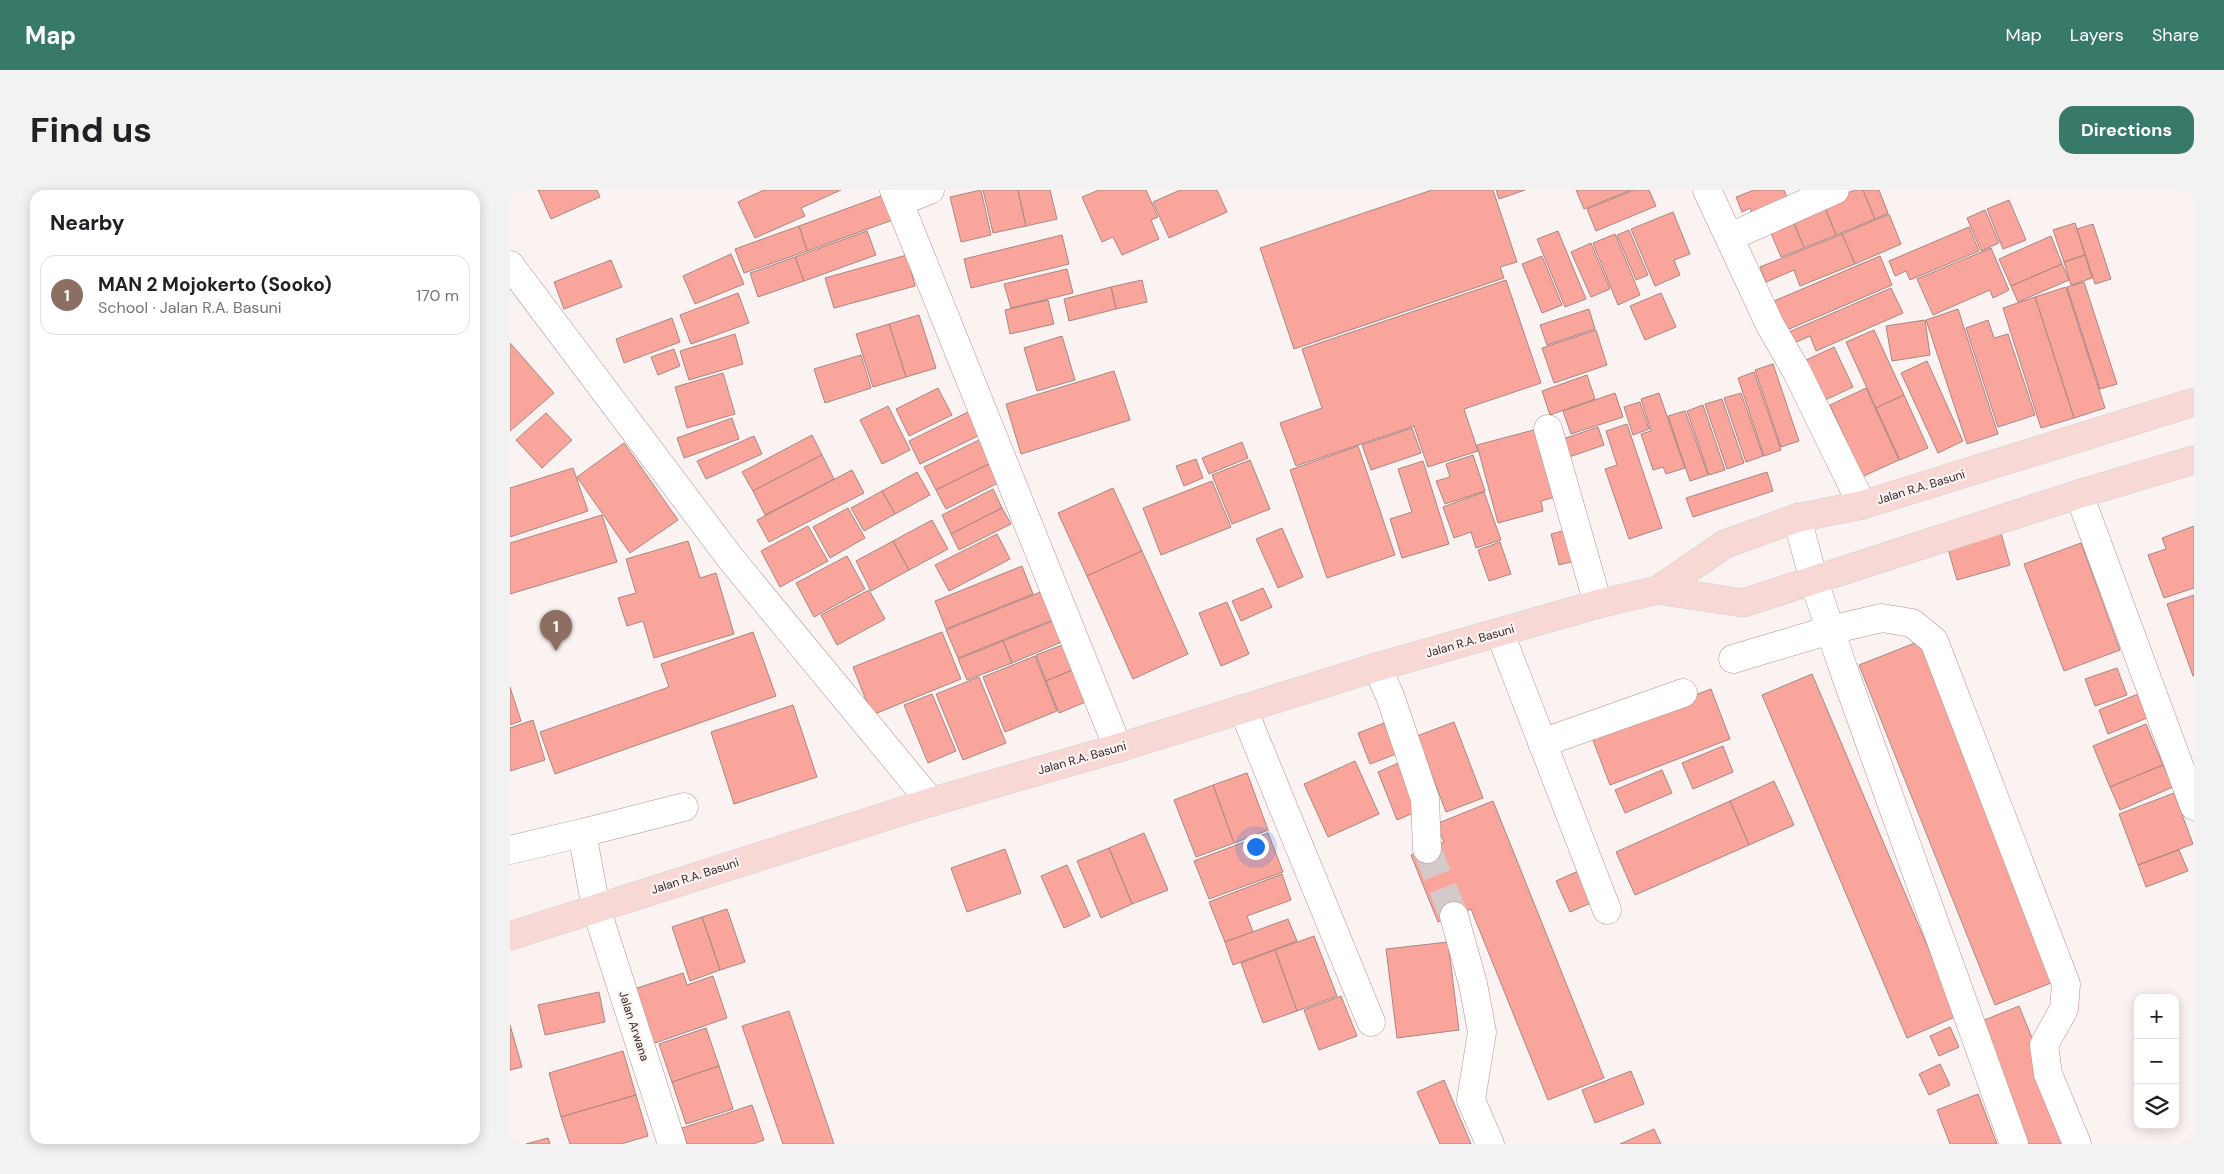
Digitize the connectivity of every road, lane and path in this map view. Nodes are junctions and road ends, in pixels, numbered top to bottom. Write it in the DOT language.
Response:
graph roads {
  1 [pos="930,190"];
  2 [pos="1707,190"];
  3 [pos="1834,190"];
  4 [pos="897,196"];
  5 [pos="1730,237"];
  6 [pos="510,265"];
  7 [pos="2194,402"];
  8 [pos="1548,429"];
  9 [pos="2194,460"];
  10 [pos="2079,494"];
  11 [pos="1862,505"];
  12 [pos="1797,518"];
  13 [pos="1814,581"];
  14 [pos="1658,590"];
  15 [pos="1598,604"];
  16 [pos="1830,630"];
  17 [pos="1500,633"];
  18 [pos="1733,659"];
  19 [pos="1377,667"];
  20 [pos="1683,693"];
  21 [pos="1243,709"];
  22 [pos="1542,744"];
  23 [pos="1118,748"];
  24 [pos="931,802"];
  25 [pos="2194,806"];
  26 [pos="684,807"];
  27 [pos="582,833"];
  28 [pos="1427,849"];
  29 [pos="510,850"];
  30 [pos="596,908"];
  31 [pos="1607,910"];
  32 [pos="1454,916"];
  33 [pos="510,936"];
  34 [pos="1371,1022"];
  35 [pos="672,1144"];
  36 [pos="1490,1144"];
  37 [pos="2014,1144"];
  38 [pos="2077,1144"];
  1 -- 4 [label="street"];
  2 -- 5 [label="street"];
  3 -- 5 [label="street"];
  4 -- 23 [label="street"];
  5 -- 11 [label="street"];
  6 -- 24 [label="street"];
  7 -- 11 [label="main road, Jalan R.A. Basuni"];
  8 -- 15 [label="street"];
  9 -- 10 [label="main road, Jalan R.A. Basuni"];
  10 -- 13 [label="main road, Jalan R.A. Basuni"];
  10 -- 25 [label="street"];
  11 -- 12 [label="main road, Jalan R.A. Basuni"];
  12 -- 13 [label="street"];
  12 -- 14 [label="main road, Jalan R.A. Basuni"];
  13 -- 14 [label="main road, Jalan R.A. Basuni"];
  13 -- 16 [label="street"];
  14 -- 15 [label="main road, Jalan R.A. Basuni"];
  15 -- 17 [label="main road, Jalan R.A. Basuni"];
  16 -- 18 [label="street"];
  16 -- 37 [label="street"];
  16 -- 38 [label="street"];
  17 -- 19 [label="main road, Jalan R.A. Basuni"];
  17 -- 22 [label="street"];
  19 -- 21 [label="main road, Jalan R.A. Basuni"];
  19 -- 28 [label="street"];
  20 -- 22 [label="street"];
  21 -- 23 [label="main road, Jalan R.A. Basuni"];
  21 -- 34 [label="street"];
  22 -- 31 [label="street"];
  23 -- 24 [label="main road, Jalan R.A. Basuni"];
  24 -- 30 [label="main road, Jalan R.A. Basuni"];
  26 -- 27 [label="street"];
  27 -- 29 [label="street"];
  27 -- 30 [label="street, Jalan Arwana"];
  30 -- 33 [label="main road, Jalan R.A. Basuni"];
  30 -- 35 [label="street, Jalan Arwana"];
  32 -- 36 [label="street"];
}
